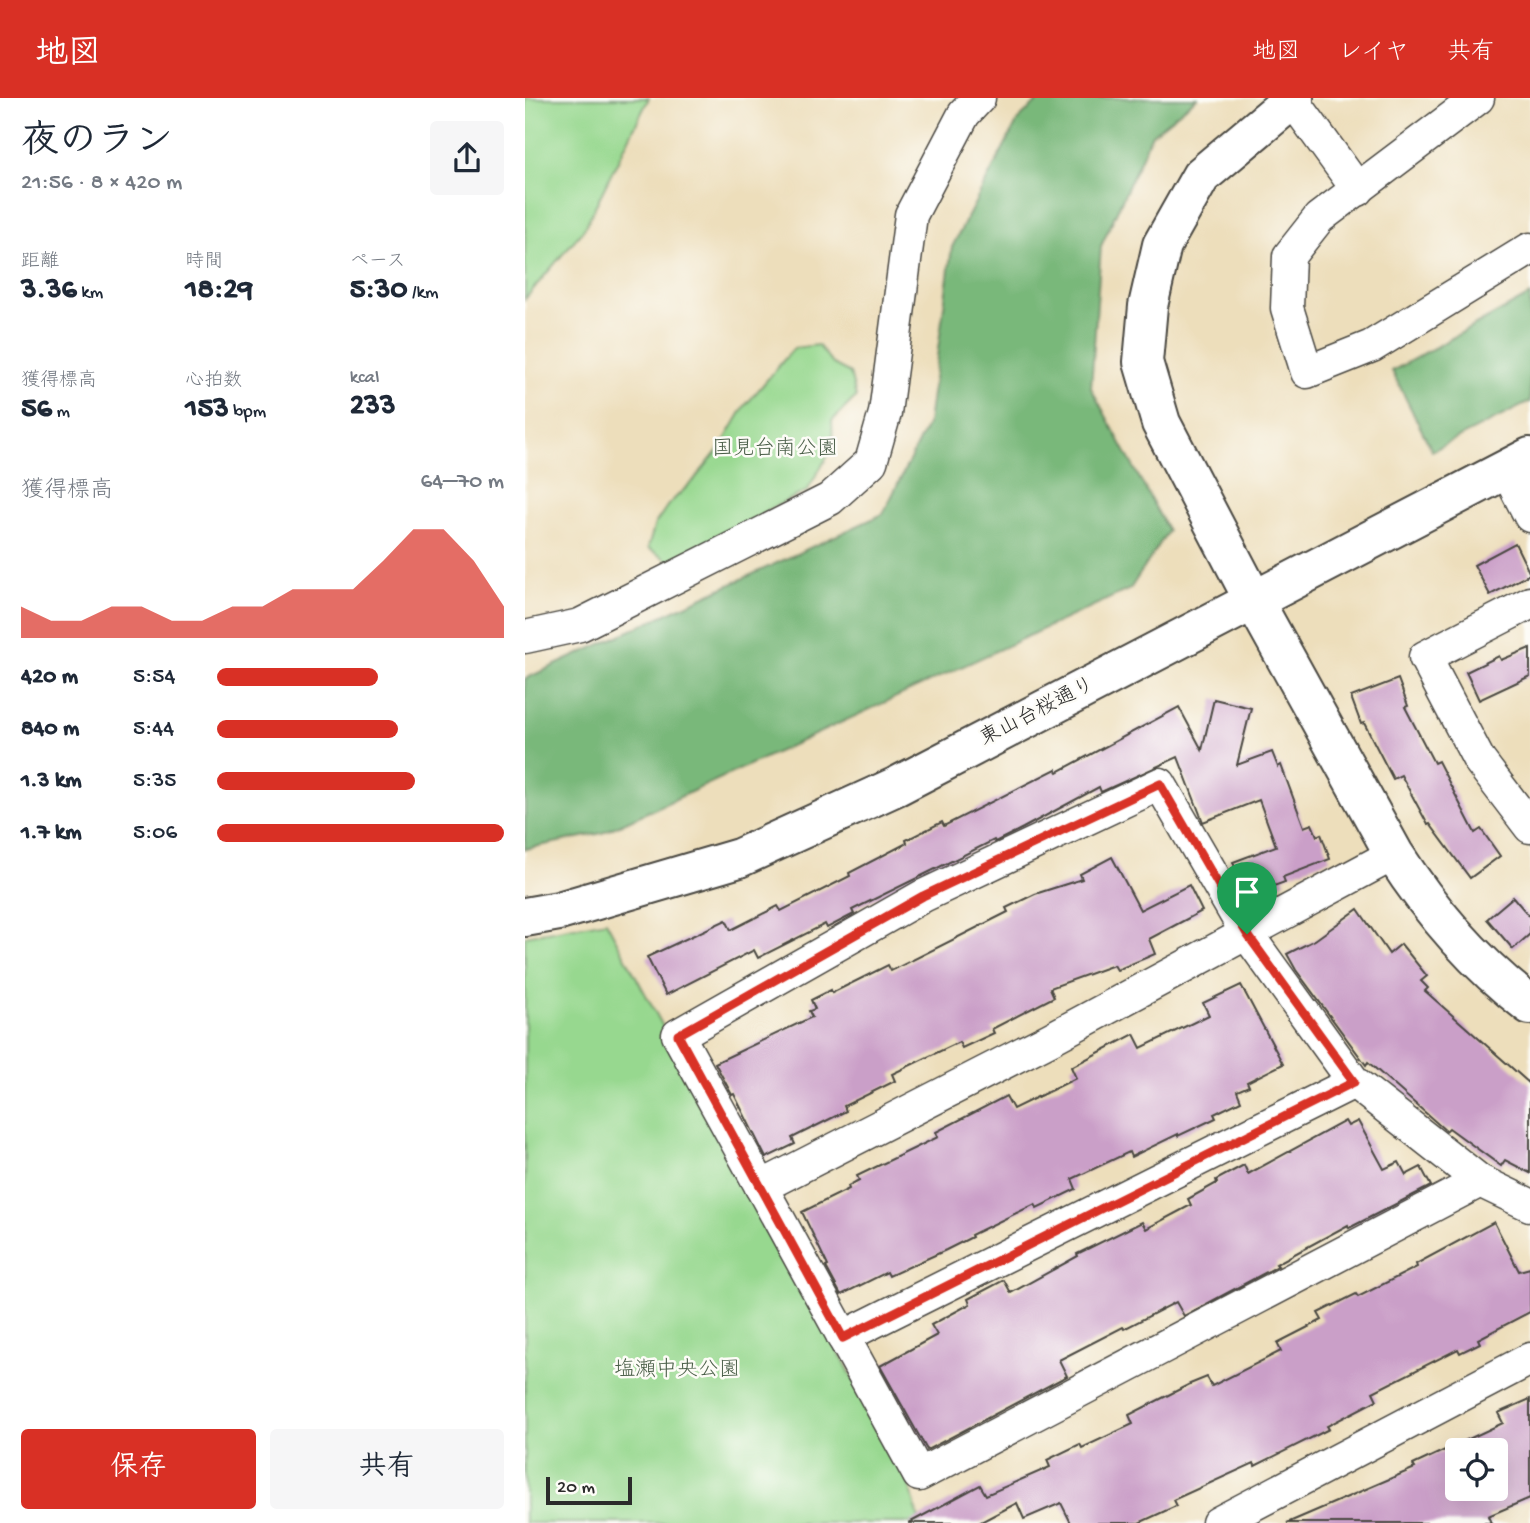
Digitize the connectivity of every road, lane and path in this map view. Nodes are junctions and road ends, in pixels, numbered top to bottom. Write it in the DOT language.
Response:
graph roads {
  1 [pos="979,98"];
  2 [pos="1293,98"];
  3 [pos="1478,98"];
  4 [pos="1358,190"];
  5 [pos="1530,249"];
  6 [pos="1518,463"];
  7 [pos="1530,516"];
  8 [pos="1254,601"];
  9 [pos="1530,603"];
  10 [pos="525,637"];
  11 [pos="1530,827"];
  12 [pos="1394,854"];
  13 [pos="525,917"];
  14 [pos="1247,934"];
  15 [pos="1530,1005"];
  16 [pos="1354,1082"];
  17 [pos="1480,1181"];
  18 [pos="761,1187"];
  19 [pos="1530,1205"];
  20 [pos="843,1338"];
  21 [pos="1530,1359"];
  22 [pos="1218,1523"];
  1 -- 10 [label="street"];
  2 -- 4 [label="street"];
  2 -- 8 [label="street"];
  3 -- 4 [label="street"];
  4 -- 5 [label="street"];
  6 -- 7 [label="street"];
  6 -- 8 [label="street, 東山台桜通り"];
  8 -- 12 [label="street"];
  8 -- 13 [label="street, 東山台桜通り"];
  9 -- 11 [label="street"];
  12 -- 14 [label="street"];
  12 -- 15 [label="street"];
  14 -- 16 [label="street"];
  14 -- 18 [label="street"];
  14 -- 18 [label="street"];
  16 -- 17 [label="street"];
  16 -- 20 [label="street"];
  17 -- 19 [label="street"];
  17 -- 20 [label="street"];
  18 -- 20 [label="street"];
  21 -- 22 [label="street"];
}
